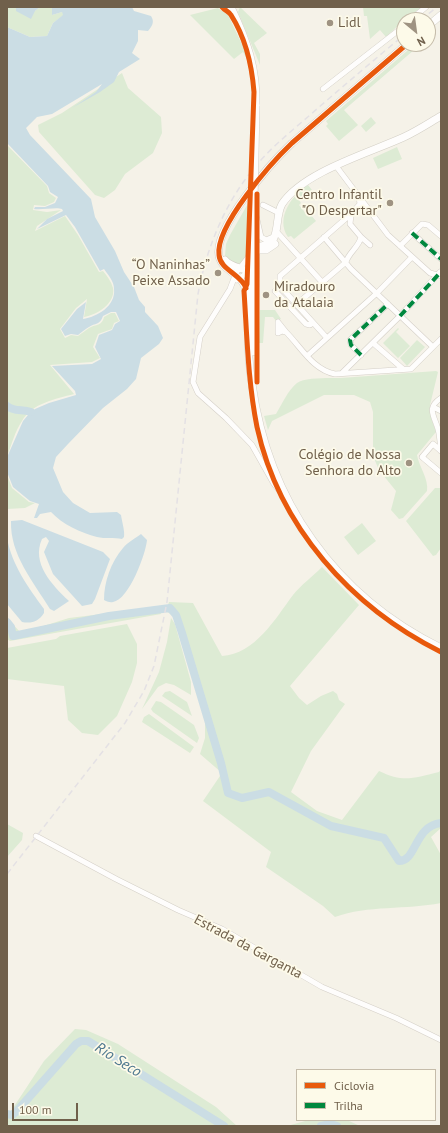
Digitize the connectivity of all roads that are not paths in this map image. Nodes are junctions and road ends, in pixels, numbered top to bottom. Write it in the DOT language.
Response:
graph roads {
  1 [pos="231,7"];
  2 [pos="236,7"];
  3 [pos="237,20"];
  4 [pos="396,32"];
  5 [pos="398,52"];
  6 [pos="323,89"];
  7 [pos="441,116"];
  8 [pos="336,166"];
  9 [pos="291,194"];
  10 [pos="359,197"];
  11 [pos="255,205"];
  12 [pos="263,205"];
  13 [pos="358,206"];
  14 [pos="367,208"];
  15 [pos="278,213"];
  16 [pos="234,214"];
  17 [pos="351,214"];
  18 [pos="252,217"];
  19 [pos="342,222"];
  20 [pos="351,226"];
  21 [pos="277,233"];
  22 [pos="412,233"];
  23 [pos="441,236"];
  24 [pos="324,237"];
  25 [pos="361,237"];
  26 [pos="274,245"];
  27 [pos="370,245"];
  28 [pos="400,246"];
  29 [pos="256,248"];
  30 [pos="250,256"];
  31 [pos="300,257"];
  32 [pos="412,257"];
  33 [pos="441,259"];
  34 [pos="346,262"];
  35 [pos="258,263"];
  36 [pos="241,273"];
  37 [pos="440,274"];
  38 [pos="322,282"];
  39 [pos="280,286"];
  40 [pos="377,293"];
  41 [pos="297,304"];
  42 [pos="388,304"];
  43 [pos="400,316"];
  44 [pos="248,322"];
  45 [pos="313,323"];
  46 [pos="286,332"];
  47 [pos="254,334"];
  48 [pos="327,338"];
  49 [pos="441,339"];
  50 [pos="373,343"];
  51 [pos="433,347"];
  52 [pos="361,355"];
  53 [pos="307,356"];
  54 [pos="396,364"];
  55 [pos="394,370"];
  56 [pos="404,370"];
  57 [pos="342,373"];
  58 [pos="441,398"];
  59 [pos="256,407"];
  60 [pos="433,407"];
  61 [pos="441,411"];
  62 [pos="441,451"];
  63 [pos="441,473"];
  64 [pos="289,501"];
  65 [pos="441,648"];
  66 [pos="36,836"];
  67 [pos="441,1040"];
  1 -- 3 [label="main road"];
  2 -- 3 [label="street"];
  3 -- 11 [label="main road, bridge"];
  4 -- 6 [label="street"];
  5 -- 16 [label="main road"];
  7 -- 8 [label="main road"];
  8 -- 9 [label="main road"];
  8 -- 10 [label="street"];
  9 -- 15 [label="main road"];
  9 -- 21 [label="main road"];
  10 -- 13 [label="street"];
  10 -- 14 [label="street"];
  11 -- 18 [label="main road"];
  11 -- 21 [label="street"];
  11 -- 29 [label="main road"];
  12 -- 15 [label="street"];
  13 -- 14 [label="street"];
  13 -- 17 [label="street"];
  14 -- 28 [label="street"];
  15 -- 21 [label="main road"];
  16 -- 36 [label="main road"];
  16 -- 36 [label="main road"];
  17 -- 19 [label="street"];
  17 -- 20 [label="street"];
  18 -- 29 [label="main road"];
  18 -- 30 [label="main road"];
  19 -- 20 [label="street"];
  19 -- 24 [label="street"];
  20 -- 25 [label="street"];
  21 -- 26 [label="main road"];
  21 -- 29 [label="main road"];
  21 -- 31 [label="street"];
  22 -- 23 [label="street"];
  22 -- 28 [label="street"];
  22 -- 33 [label="street"];
  24 -- 31 [label="street"];
  24 -- 34 [label="street"];
  25 -- 27 [label="street"];
  25 -- 34 [label="street"];
  26 -- 29 [label="main road"];
  26 -- 35 [label="main road"];
  28 -- 32 [label="street"];
  29 -- 30 [label="main road"];
  29 -- 35 [label="main road"];
  30 -- 36 [label="main road"];
  31 -- 38 [label="street"];
  31 -- 39 [label="street"];
  32 -- 37 [label="street"];
  32 -- 40 [label="street"];
  34 -- 38 [label="street"];
  34 -- 40 [label="street"];
  35 -- 36 [label="main road"];
  35 -- 47 [label="main road"];
  36 -- 44 [label="main road"];
  36 -- 44 [label="main road"];
  36 -- 47 [label="main road"];
  36 -- 64 [label="street"];
  37 -- 43 [label="street"];
  38 -- 41 [label="street"];
  39 -- 41 [label="street"];
  39 -- 45 [label="street"];
  40 -- 42 [label="street"];
  40 -- 48 [label="street"];
  41 -- 45 [label="street"];
  42 -- 43 [label="street"];
  42 -- 52 [label="street"];
  43 -- 50 [label="street"];
  43 -- 51 [label="street"];
  44 -- 59 [label="main road"];
  45 -- 48 [label="street"];
  46 -- 46 [label="street"];
  46 -- 53 [label="street"];
  47 -- 59 [label="main road"];
  48 -- 53 [label="street"];
  49 -- 51 [label="street"];
  50 -- 52 [label="street"];
  50 -- 54 [label="street"];
  51 -- 56 [label="street"];
  52 -- 57 [label="street"];
  53 -- 57 [label="street"];
  54 -- 55 [label="street"];
  54 -- 56 [label="street"];
  55 -- 56 [label="street"];
  55 -- 57 [label="street"];
  58 -- 60 [label="street"];
  59 -- 64 [label="main road"];
  60 -- 61 [label="street"];
  60 -- 62 [label="street"];
  62 -- 63 [label="street"];
  64 -- 65 [label="main road"];
  66 -- 67 [label="street, Estrada da Garganta"];
}
